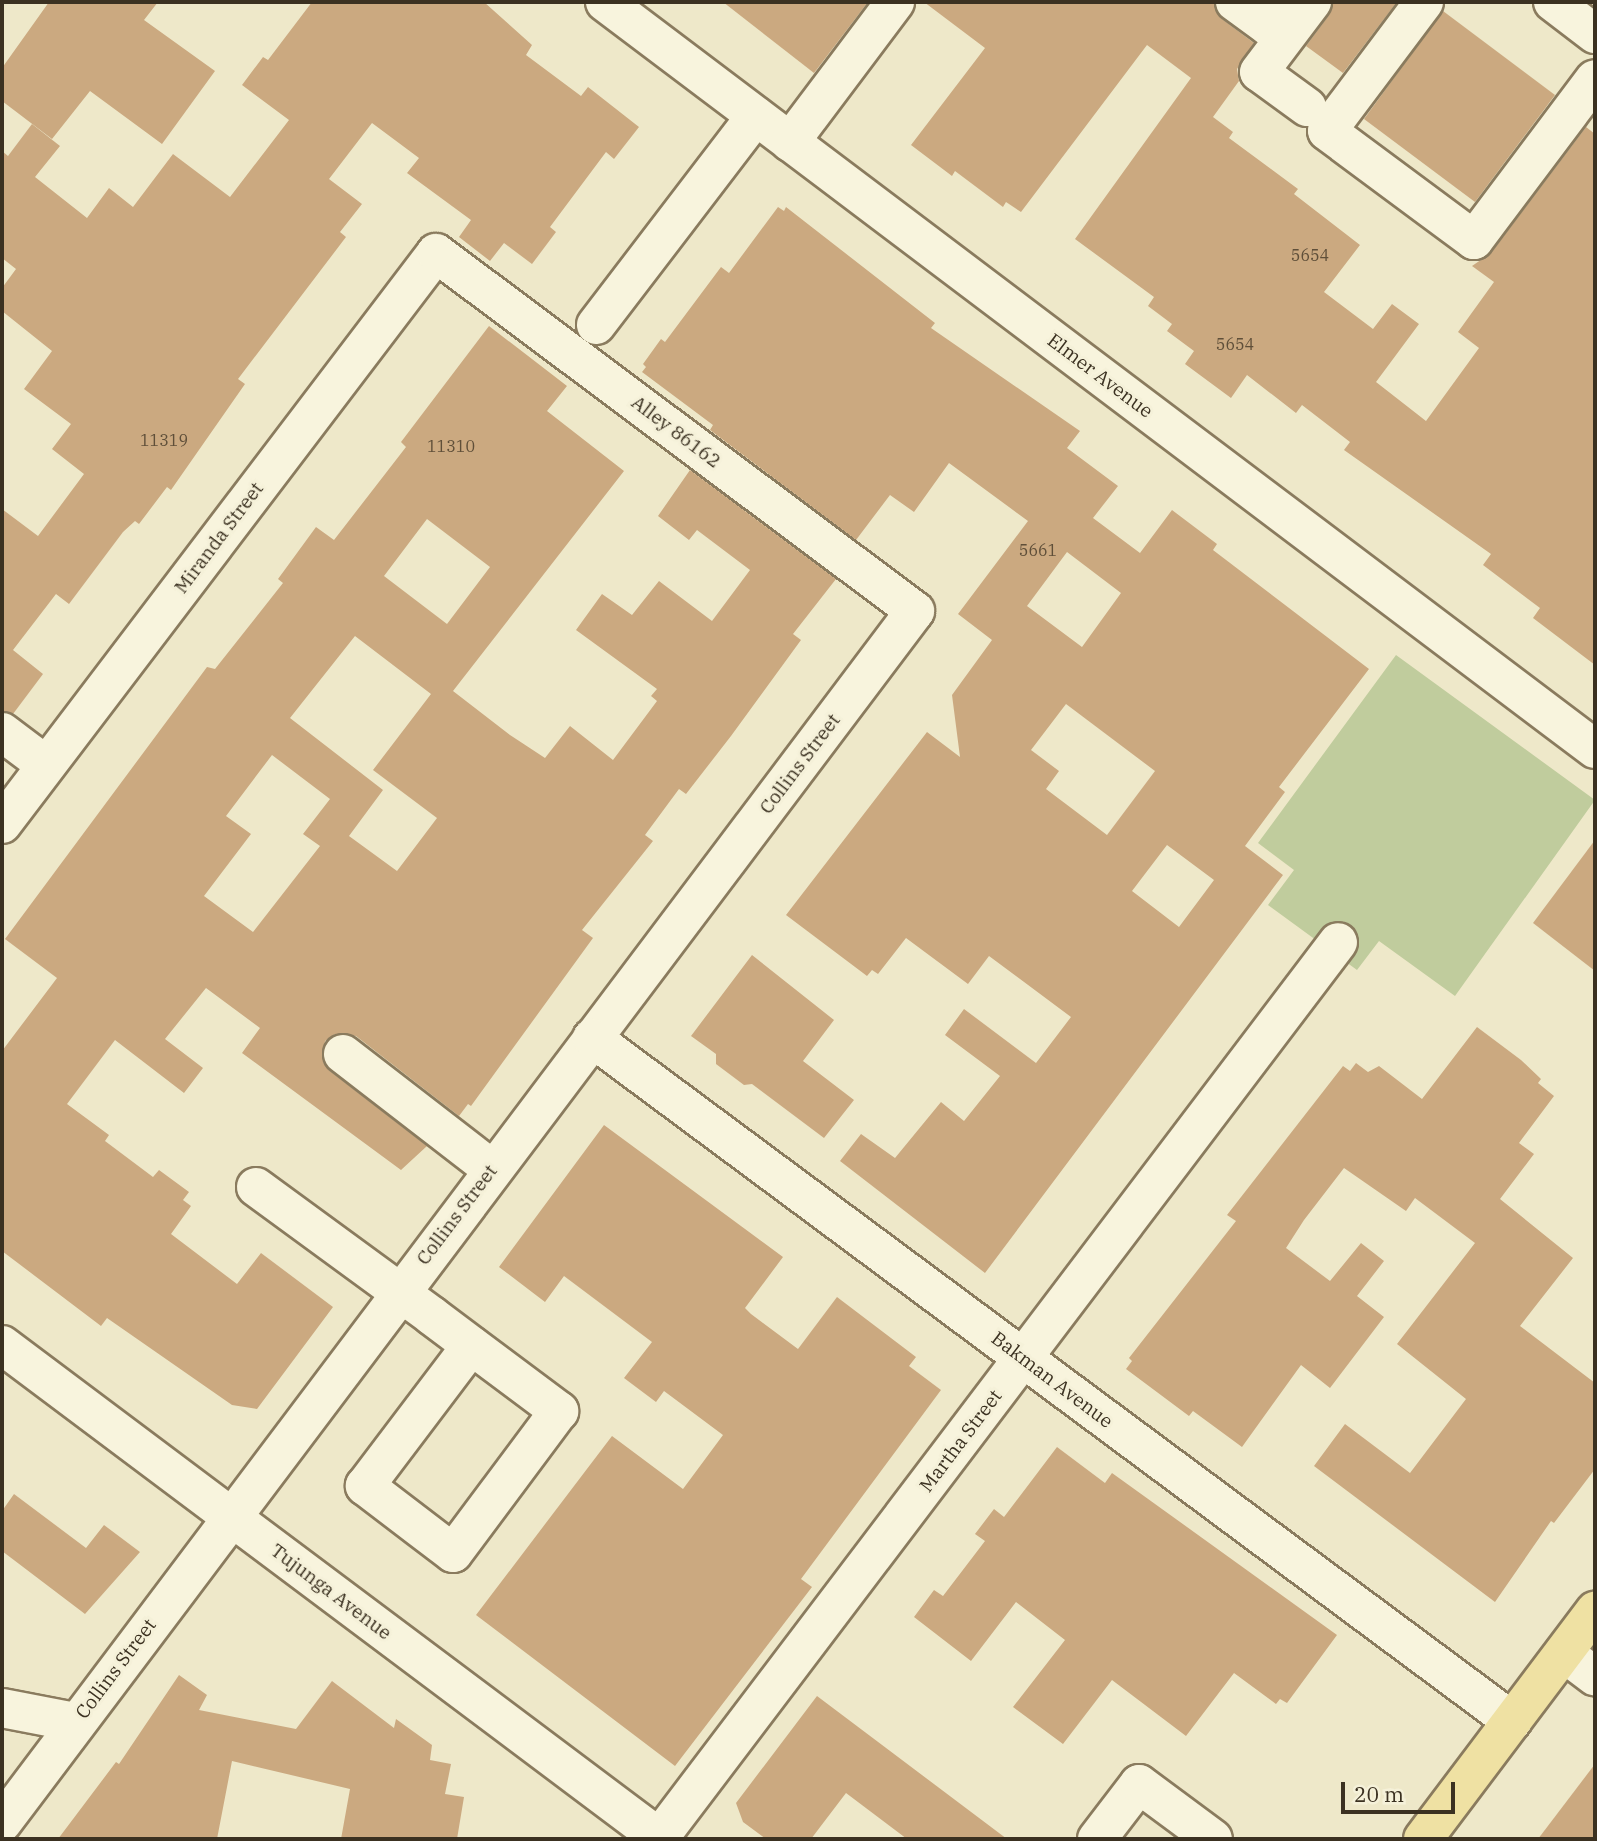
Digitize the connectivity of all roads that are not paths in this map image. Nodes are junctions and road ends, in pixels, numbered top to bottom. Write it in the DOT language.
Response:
graph roads {
  1 [pos="605,2"];
  2 [pos="895,2"];
  3 [pos="1235,2"];
  4 [pos="1287,2"];
  5 [pos="1312,2"];
  6 [pos="1424,2"];
  7 [pos="1553,2"];
  8 [pos="1595,34"];
  9 [pos="1595,79"];
  10 [pos="1307,107"];
  11 [pos="756,116"];
  12 [pos="790,142"];
  13 [pos="436,253"];
  14 [pos="596,325"];
  15 [pos="915,611"];
  16 [pos="2,732"];
  17 [pos="1595,749"];
  18 [pos="46,765"];
  19 [pos="2,824"];
  20 [pos="1338,942"];
  21 [pos="593,1038"];
  22 [pos="343,1054"];
  23 [pos="492,1169"];
  24 [pos="256,1187"];
  25 [pos="398,1291"];
  26 [pos="2,1345"];
  27 [pos="471,1346"];
  28 [pos="1023,1359"];
  29 [pos="232,1517"];
  30 [pos="1595,1611"];
  31 [pos="1564,1653"];
  32 [pos="1595,1676"];
  33 [pos="2,1708"];
  34 [pos="1513,1721"];
  35 [pos="75,1722"];
  36 [pos="2,1822"];
  37 [pos="660,1838"];
  38 [pos="1097,1839"];
  39 [pos="1213,1839"];
  40 [pos="1423,1839"];
  1 -- 11 [label="street, Elmer Avenue"];
  2 -- 12 [label="street"];
  3 -- 4 [label="street"];
  5 -- 10 [label="street"];
  6 -- 9 [label="street"];
  7 -- 8 [label="street"];
  11 -- 12 [label="street, Elmer Avenue"];
  11 -- 14 [label="street"];
  12 -- 17 [label="street, Elmer Avenue"];
  13 -- 15 [label="street, Alley 86162"];
  13 -- 18 [label="street, Miranda Street"];
  15 -- 21 [label="street, Collins Street"];
  16 -- 18 [label="street"];
  18 -- 19 [label="street, Miranda Street"];
  20 -- 28 [label="street, Martha Street"];
  21 -- 23 [label="street, Collins Street"];
  21 -- 28 [label="street, Bakman Avenue"];
  22 -- 23 [label="street"];
  23 -- 25 [label="street, Collins Street"];
  24 -- 25 [label="street"];
  25 -- 27 [label="street"];
  25 -- 29 [label="street, Collins Street"];
  26 -- 29 [label="street, Tujunga Avenue"];
  27 -- 27 [label="street"];
  28 -- 34 [label="street, Bakman Avenue"];
  28 -- 37 [label="street, Martha Street"];
  29 -- 35 [label="street, Collins Street"];
  29 -- 37 [label="street, Tujunga Avenue"];
  30 -- 31 [label="main road"];
  31 -- 32 [label="street"];
  31 -- 34 [label="main road"];
  33 -- 35 [label="street"];
  34 -- 40 [label="main road"];
  35 -- 36 [label="street, Collins Street"];
  38 -- 39 [label="street"];
}
